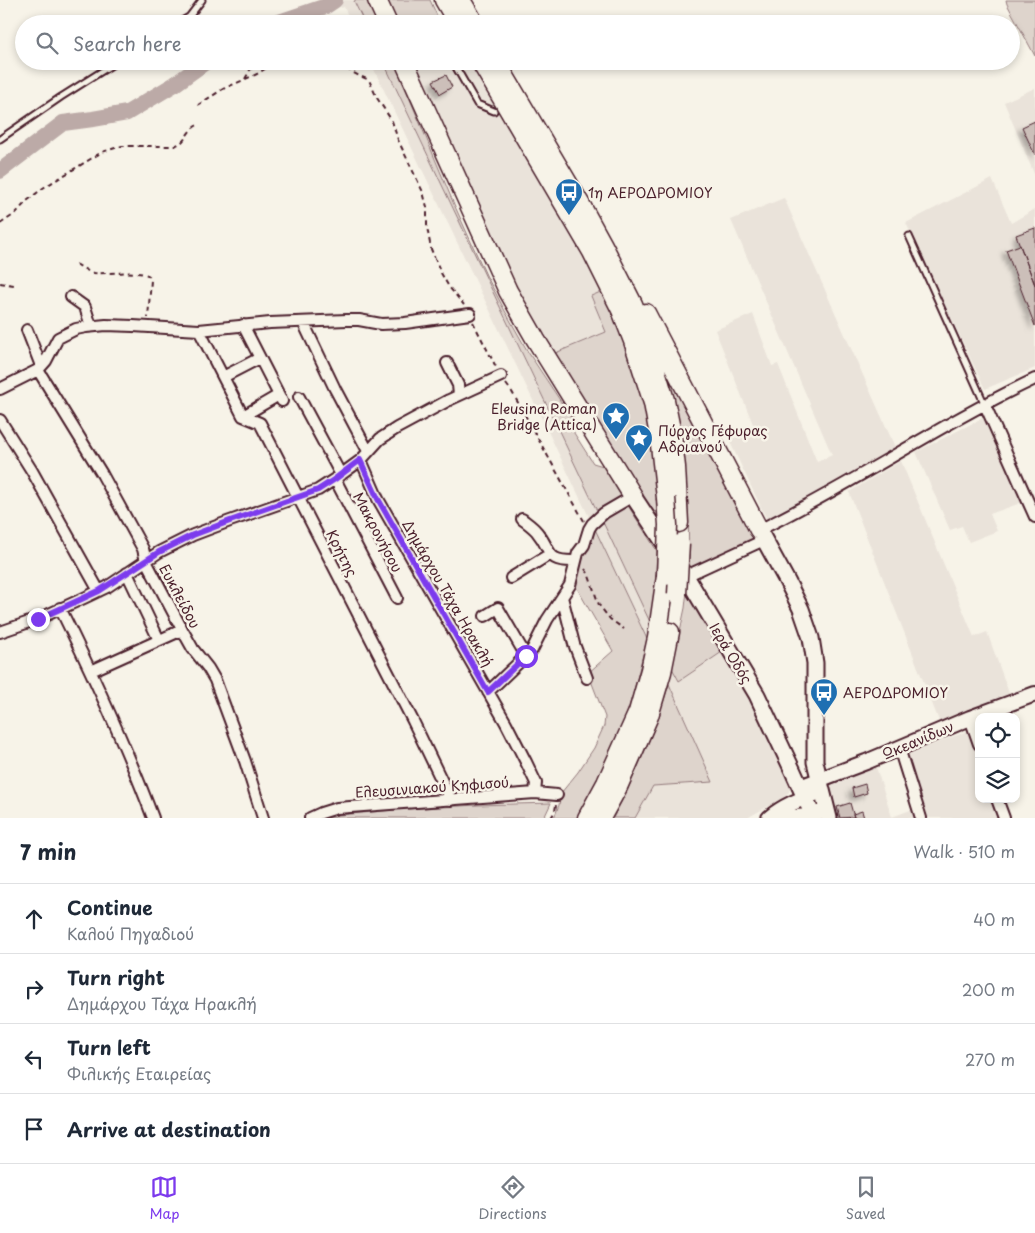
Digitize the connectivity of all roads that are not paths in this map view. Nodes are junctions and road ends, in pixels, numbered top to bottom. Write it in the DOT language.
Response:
graph roads {
  1 [pos="202,0"];
  2 [pos="377,0"];
  3 [pos="444,0"];
  4 [pos="461,0"];
  5 [pos="190,15"];
  6 [pos="384,15"];
  7 [pos="453,15"];
  8 [pos="470,15"];
  9 [pos="104,70"];
  10 [pos="408,70"];
  11 [pos="457,70"];
  12 [pos="485,70"];
  13 [pos="501,70"];
  14 [pos="494,111"];
  15 [pos="0,139"];
  16 [pos="909,236"];
  17 [pos="603,245"];
  18 [pos="71,297"];
  19 [pos="470,314"];
  20 [pos="303,322"];
  21 [pos="243,325"];
  22 [pos="91,326"];
  23 [pos="27,330"];
  24 [pos="199,330"];
  25 [pos="260,358"];
  26 [pos="447,363"];
  27 [pos="40,368"];
  28 [pos="501,376"];
  29 [pos="223,377"];
  30 [pos="1035,379"];
  31 [pos="0,389"];
  32 [pos="459,395"];
  33 [pos="299,397"];
  34 [pos="984,405"];
  35 [pos="243,416"];
  36 [pos="0,420"];
  37 [pos="368,451"];
  38 [pos="360,460"];
  39 [pos="338,477"];
  40 [pos="633,496"];
  41 [pos="298,498"];
  42 [pos="1035,517"];
  43 [pos="522,518"];
  44 [pos="762,535"];
  45 [pos="550,554"];
  46 [pos="146,560"];
  47 [pos="576,561"];
  48 [pos="127,573"];
  49 [pos="686,576"];
  50 [pos="512,578"];
  51 [pos="99,591"];
  52 [pos="562,597"];
  53 [pos="397,598"];
  54 [pos="60,608"];
  55 [pos="485,616"];
  56 [pos="182,630"];
  57 [pos="0,632"];
  58 [pos="159,640"];
  59 [pos="526,656"];
  60 [pos="91,671"];
  61 [pos="587,678"];
  62 [pos="488,692"];
  63 [pos="1035,694"];
  64 [pos="970,718"];
  65 [pos="975,732"];
  66 [pos="899,748"];
  67 [pos="815,762"];
  68 [pos="792,769"];
  69 [pos="820,786"];
  70 [pos="803,792"];
  71 [pos="535,793"];
  72 [pos="557,795"];
  73 [pos="451,800"];
  74 [pos="999,803"];
  75 [pos="821,815"];
  76 [pos="153,818"];
  77 [pos="263,818"];
  78 [pos="310,818"];
  79 [pos="587,818"];
  80 [pos="601,818"];
  81 [pos="769,818"];
  82 [pos="781,818"];
  83 [pos="921,818"];
  84 [pos="1004,818"];
  1 -- 5 [label="lane"];
  2 -- 6 [label="highway"];
  3 -- 7 [label="highway"];
  4 -- 8 [label="highway"];
  9 -- 15 [label="lane"];
  10 -- 40 [label="highway"];
  11 -- 14 [label="lane"];
  12 -- 79 [label="highway, bridge"];
  13 -- 17 [label="highway"];
  16 -- 34 [label="lane"];
  17 -- 44 [label="highway"];
  17 -- 80 [label="highway, bridge"];
  18 -- 22 [label="street"];
  19 -- 20 [label="street"];
  20 -- 21 [label="street"];
  20 -- 37 [label="street"];
  21 -- 24 [label="street"];
  21 -- 25 [label="street"];
  22 -- 24 [label="street"];
  22 -- 27 [label="street"];
  23 -- 27 [label="street, Ευκλείδου"];
  24 -- 29 [label="street"];
  25 -- 29 [label="street"];
  25 -- 35 [label="street"];
  26 -- 32 [label="street"];
  27 -- 31 [label="street"];
  27 -- 46 [label="street, Ευκλείδου"];
  28 -- 32 [label="street"];
  29 -- 35 [label="street"];
  30 -- 34 [label="street"];
  32 -- 37 [label="street"];
  33 -- 39 [label="street, Μακρονήσου"];
  34 -- 42 [label="street"];
  34 -- 44 [label="street"];
  35 -- 41 [label="street, Κρήτης"];
  36 -- 51 [label="street"];
  37 -- 38 [label="street"];
  38 -- 39 [label="street"];
  38 -- 62 [label="street, Δημάρχου Τάχα Ηρακλή"];
  39 -- 41 [label="street"];
  39 -- 53 [label="street, Μακρονήσου"];
  40 -- 47 [label="street"];
  40 -- 49 [label="main road, Ιερά Οδός"];
  41 -- 46 [label="street"];
  41 -- 73 [label="street, Κρήτης"];
  43 -- 45 [label="street"];
  44 -- 49 [label="street"];
  44 -- 67 [label="main road"];
  45 -- 47 [label="street"];
  45 -- 50 [label="street"];
  46 -- 48 [label="street"];
  46 -- 56 [label="street, Ευκλείδου"];
  47 -- 52 [label="street"];
  48 -- 51 [label="street"];
  48 -- 58 [label="street"];
  49 -- 68 [label="main road, Ιερά Οδός"];
  51 -- 54 [label="street"];
  52 -- 59 [label="street"];
  52 -- 61 [label="street"];
  54 -- 57 [label="street"];
  54 -- 60 [label="street"];
  55 -- 59 [label="street"];
  56 -- 58 [label="street"];
  56 -- 77 [label="street, Ευκλείδου"];
  58 -- 60 [label="street"];
  59 -- 62 [label="street"];
  60 -- 76 [label="street"];
  62 -- 71 [label="street, Δημάρχου Τάχα Ηρακλή"];
  63 -- 64 [label="street, Ωκεανίδων"];
  64 -- 65 [label="street"];
  64 -- 66 [label="street, Ωκεανίδων"];
  66 -- 69 [label="street, Ωκεανίδων"];
  66 -- 83 [label="street"];
  67 -- 68 [label="main road"];
  67 -- 69 [label="main road"];
  68 -- 70 [label="main road, Ιερά Οδός"];
  69 -- 70 [label="street, Ωκεανίδων"];
  69 -- 75 [label="main road"];
  70 -- 75 [label="main road, Ιερά Οδός"];
  70 -- 81 [label="street, Ωκεανίδων"];
  71 -- 72 [label="street, Ελευσινιακού Κηφισού"];
  71 -- 73 [label="street, Ελευσινιακού Κηφισού"];
  73 -- 78 [label="street, Ελευσινιακού Κηφισού"];
  74 -- 84 [label="street"];
  75 -- 82 [label="street"];
}
